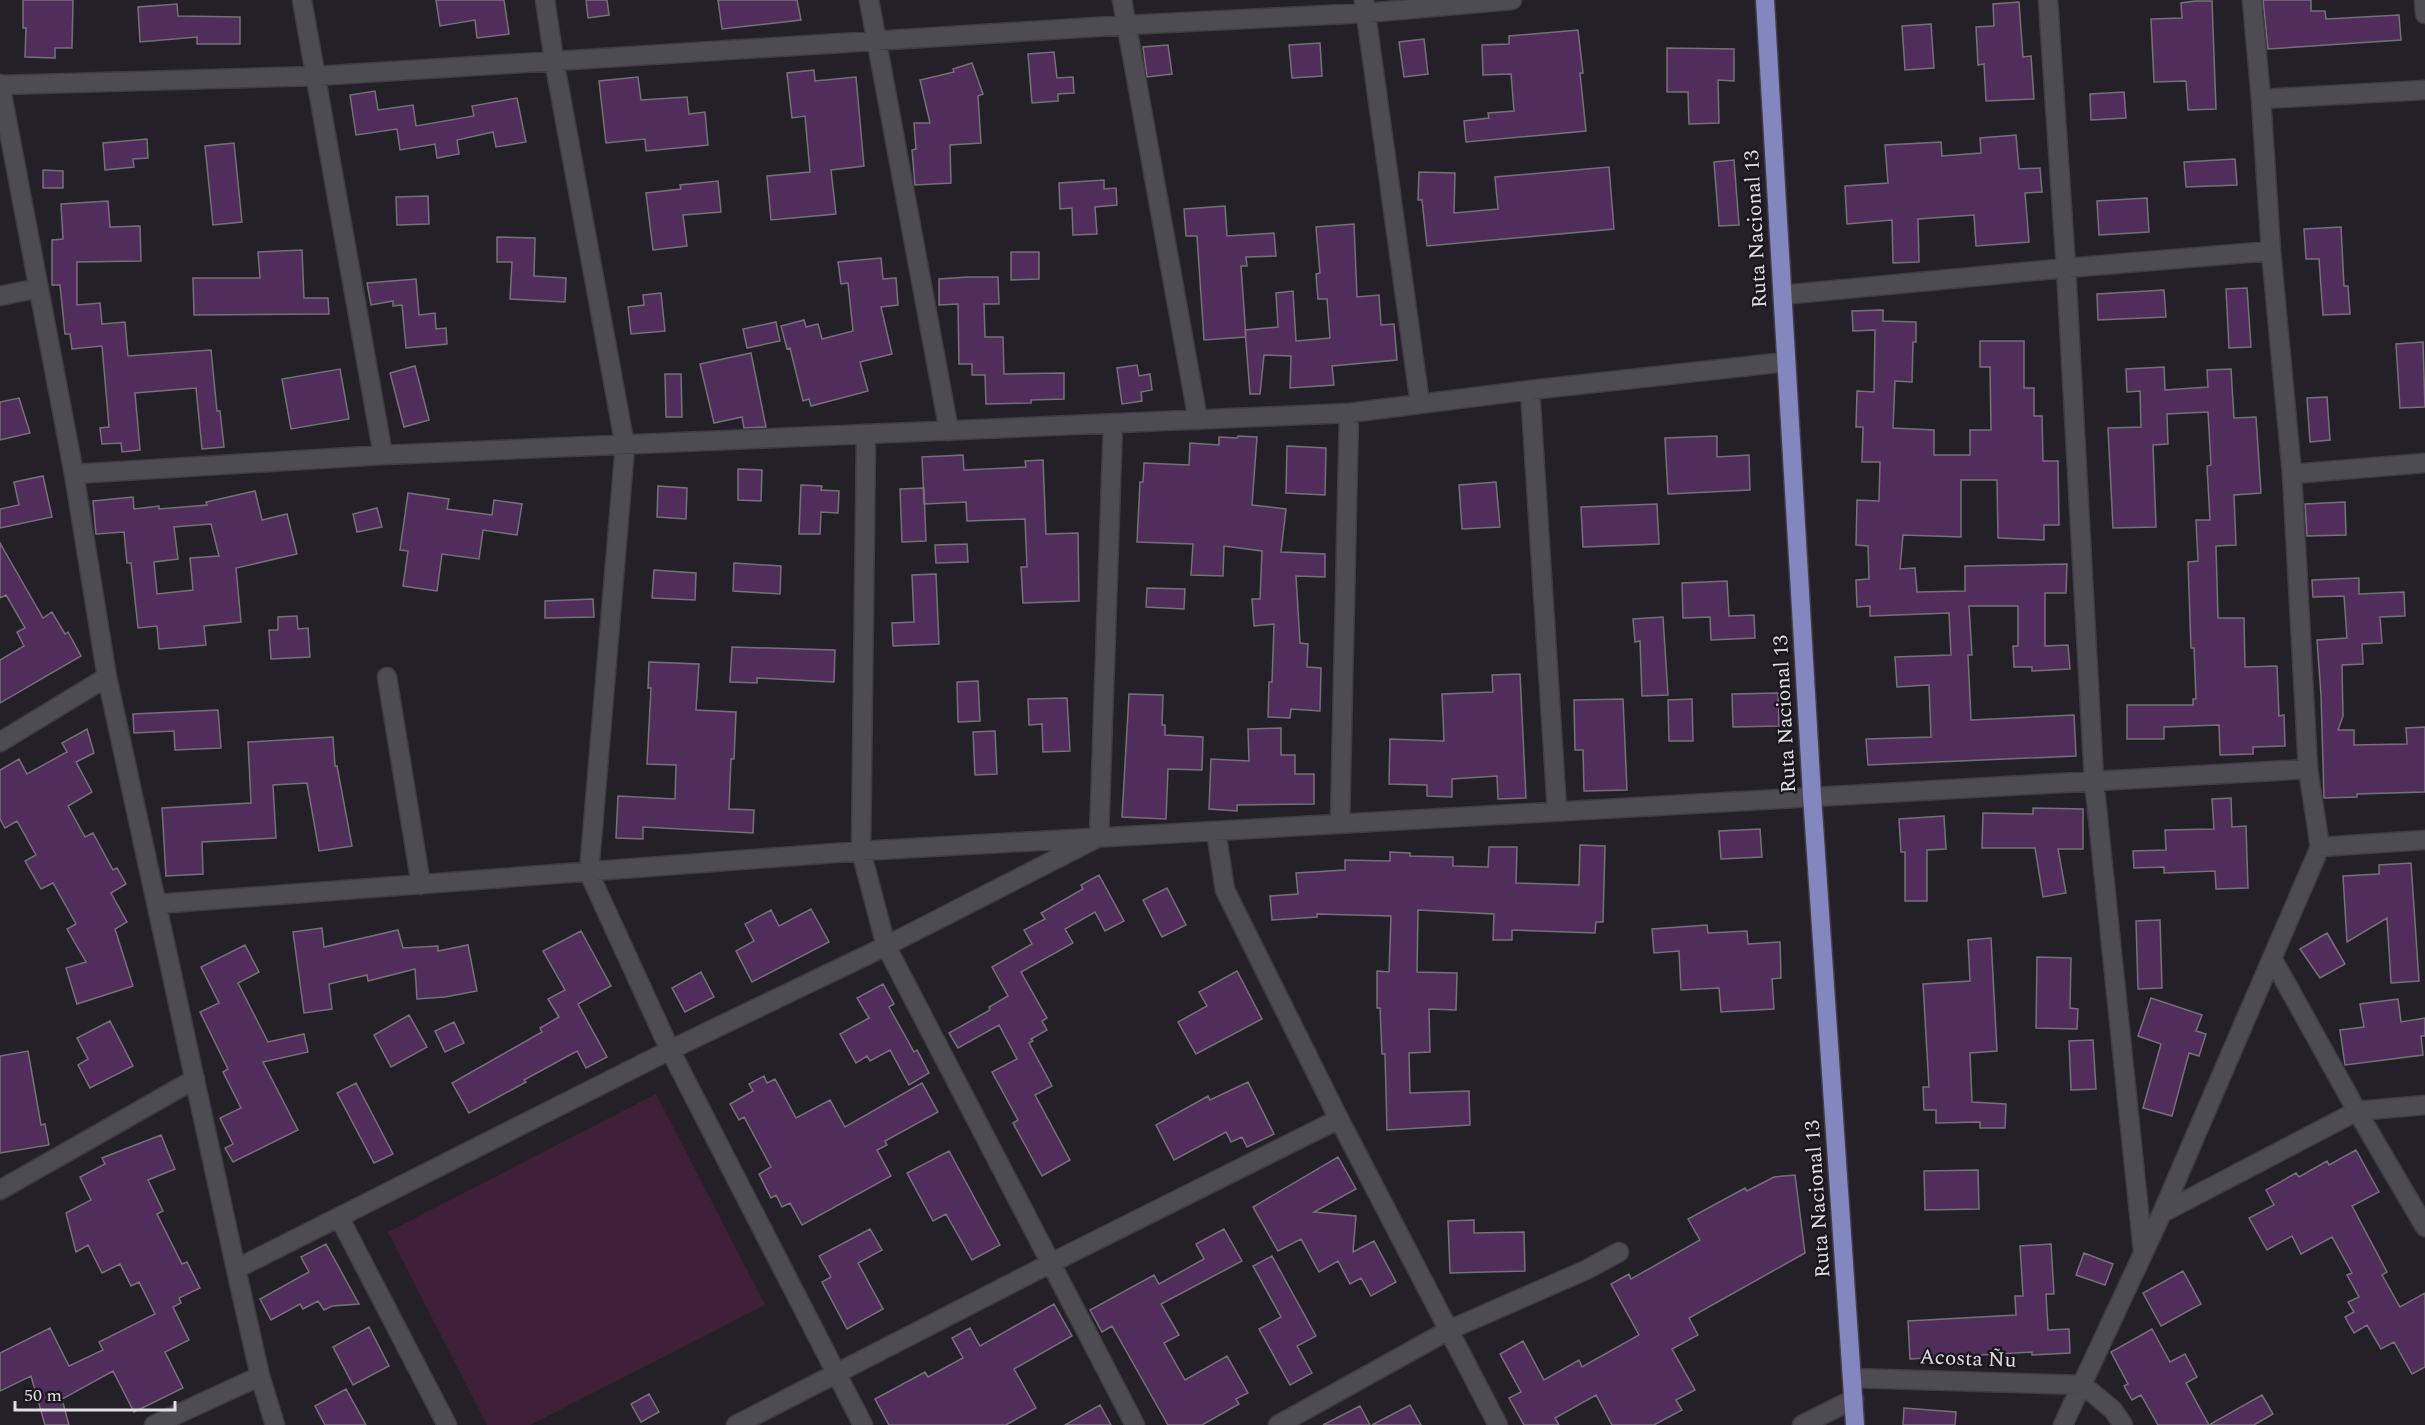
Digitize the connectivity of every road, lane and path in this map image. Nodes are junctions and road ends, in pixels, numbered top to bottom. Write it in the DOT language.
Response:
graph roads {
  1 [pos="302,0"];
  2 [pos="545,0"];
  3 [pos="869,0"];
  4 [pos="1122,0"];
  5 [pos="1512,0"];
  6 [pos="1765,0"];
  7 [pos="2048,0"];
  8 [pos="2252,0"];
  9 [pos="2424,0"];
  10 [pos="1365,7"];
  11 [pos="2425,14"];
  12 [pos="1127,25"];
  13 [pos="876,40"];
  14 [pos="554,60"];
  15 [pos="316,76"];
  16 [pos="0,84"];
  17 [pos="2425,90"];
  18 [pos="2261,99"];
  19 [pos="2271,251"];
  20 [pos="2066,268"];
  21 [pos="39,288"];
  22 [pos="1782,295"];
  23 [pos="0,296"];
  24 [pos="1786,362"];
  25 [pos="1530,390"];
  26 [pos="1420,404"];
  27 [pos="1349,413"];
  28 [pos="1198,420"];
  29 [pos="1113,423"];
  30 [pos="949,431"];
  31 [pos="866,435"];
  32 [pos="625,446"];
  33 [pos="383,455"];
  34 [pos="2425,463"];
  35 [pos="74,474"];
  36 [pos="2292,474"];
  37 [pos="108,677"];
  38 [pos="387,677"];
  39 [pos="0,742"];
  40 [pos="2308,769"];
  41 [pos="2094,780"];
  42 [pos="1812,795"];
  43 [pos="1557,810"];
  44 [pos="1340,823"];
  45 [pos="1216,831"];
  46 [pos="1099,837"];
  47 [pos="2425,840"];
  48 [pos="2320,847"];
  49 [pos="861,851"];
  50 [pos="589,873"];
  51 [pos="421,885"];
  52 [pos="157,904"];
  53 [pos="886,946"];
  54 [pos="2272,958"];
  55 [pos="670,1050"];
  56 [pos="195,1079"];
  57 [pos="2425,1105"];
  58 [pos="2356,1111"];
  59 [pos="1340,1119"];
  60 [pos="0,1190"];
  61 [pos="2162,1213"];
  62 [pos="339,1217"];
  63 [pos="2425,1227"];
  64 [pos="1619,1252"];
  65 [pos="2143,1254"];
  66 [pos="1051,1263"];
  67 [pos="236,1269"];
  68 [pos="1449,1330"];
  69 [pos="837,1373"];
  70 [pos="260,1376"];
  71 [pos="1852,1378"];
  72 [pos="2083,1385"];
  73 [pos="1854,1399"];
  74 [pos="154,1425"];
  75 [pos="275,1425"];
  76 [pos="447,1425"];
  77 [pos="736,1425"];
  78 [pos="864,1425"];
  79 [pos="1135,1425"];
  80 [pos="1278,1425"];
  81 [pos="1498,1425"];
  82 [pos="1802,1425"];
  83 [pos="1855,1425"];
  84 [pos="2063,1425"];
  85 [pos="2123,1425"];
  1 -- 15 [label="street"];
  2 -- 14 [label="street"];
  3 -- 13 [label="street"];
  4 -- 12 [label="street"];
  5 -- 10 [label="street"];
  6 -- 22 [label="highway, Ruta Nacional 13"];
  7 -- 20 [label="street"];
  8 -- 18 [label="street"];
  9 -- 11 [label="street"];
  10 -- 12 [label="street"];
  10 -- 26 [label="street"];
  12 -- 13 [label="street"];
  12 -- 28 [label="street"];
  13 -- 14 [label="street"];
  13 -- 30 [label="street"];
  14 -- 15 [label="street"];
  14 -- 32 [label="street"];
  15 -- 16 [label="street"];
  15 -- 33 [label="street"];
  16 -- 21 [label="street"];
  17 -- 18 [label="street"];
  18 -- 19 [label="street"];
  19 -- 20 [label="street"];
  19 -- 36 [label="street"];
  20 -- 22 [label="street"];
  20 -- 41 [label="street"];
  21 -- 23 [label="street"];
  21 -- 35 [label="street"];
  22 -- 24 [label="highway, Ruta Nacional 13"];
  24 -- 25 [label="street"];
  24 -- 42 [label="highway, Ruta Nacional 13"];
  25 -- 26 [label="street"];
  25 -- 43 [label="street"];
  26 -- 27 [label="street"];
  27 -- 28 [label="street"];
  27 -- 44 [label="street"];
  28 -- 29 [label="street"];
  29 -- 30 [label="street"];
  29 -- 46 [label="street"];
  30 -- 31 [label="street"];
  31 -- 32 [label="street"];
  31 -- 49 [label="street"];
  32 -- 33 [label="street"];
  32 -- 50 [label="street"];
  33 -- 35 [label="street"];
  34 -- 36 [label="street"];
  35 -- 37 [label="street"];
  36 -- 40 [label="street"];
  37 -- 39 [label="street"];
  37 -- 52 [label="street"];
  38 -- 51 [label="street"];
  40 -- 41 [label="street"];
  40 -- 48 [label="street"];
  41 -- 42 [label="street"];
  41 -- 65 [label="street"];
  42 -- 43 [label="street"];
  42 -- 71 [label="highway, Ruta Nacional 13"];
  43 -- 44 [label="street"];
  44 -- 45 [label="street"];
  45 -- 46 [label="street"];
  45 -- 59 [label="street"];
  46 -- 49 [label="street"];
  46 -- 53 [label="street"];
  47 -- 48 [label="street"];
  48 -- 54 [label="street"];
  49 -- 50 [label="street"];
  49 -- 53 [label="street"];
  50 -- 51 [label="street"];
  50 -- 55 [label="street"];
  51 -- 52 [label="street"];
  52 -- 56 [label="street"];
  53 -- 55 [label="street"];
  53 -- 66 [label="street"];
  54 -- 58 [label="street"];
  54 -- 61 [label="street"];
  55 -- 62 [label="street"];
  55 -- 69 [label="street"];
  56 -- 60 [label="street"];
  56 -- 67 [label="street"];
  57 -- 58 [label="street"];
  58 -- 61 [label="street"];
  58 -- 63 [label="street"];
  59 -- 66 [label="street"];
  59 -- 68 [label="street"];
  61 -- 65 [label="street"];
  62 -- 67 [label="street"];
  62 -- 76 [label="street"];
  64 -- 68 [label="street"];
  65 -- 72 [label="street"];
  66 -- 69 [label="street"];
  66 -- 79 [label="street"];
  67 -- 70 [label="street"];
  68 -- 80 [label="street"];
  68 -- 81 [label="street"];
  69 -- 77 [label="street"];
  69 -- 78 [label="street"];
  70 -- 74 [label="street"];
  70 -- 75 [label="street"];
  71 -- 72 [label="street, Acosta Ñu"];
  71 -- 73 [label="highway, Ruta Nacional 13"];
  72 -- 84 [label="street"];
  72 -- 85 [label="street"];
  73 -- 82 [label="street"];
  73 -- 83 [label="highway, Ruta Nacional 13"];
}
